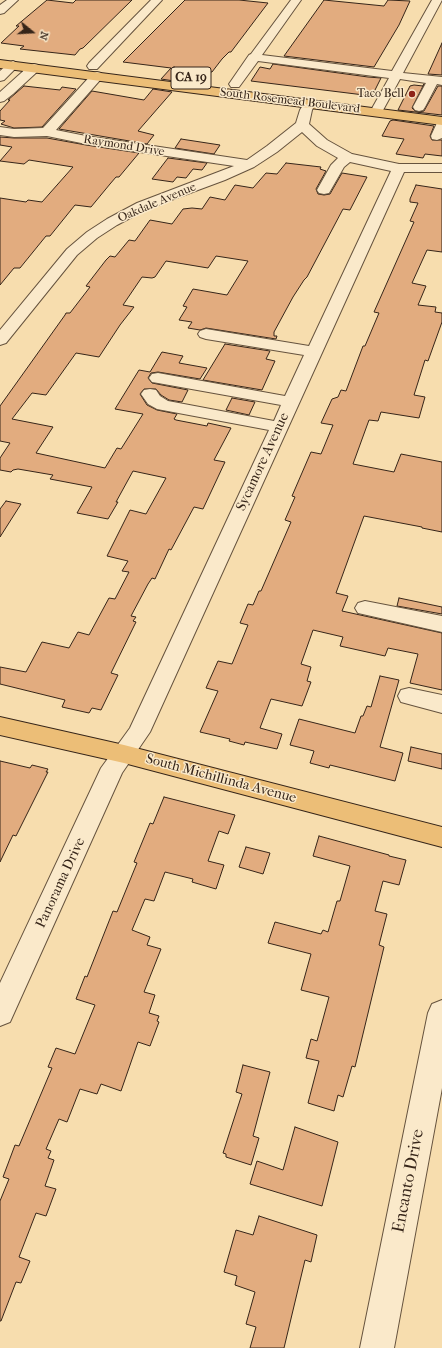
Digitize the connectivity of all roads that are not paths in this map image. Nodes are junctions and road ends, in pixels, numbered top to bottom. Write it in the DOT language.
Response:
graph roads {
  1 [pos="13,0"];
  2 [pos="157,0"];
  3 [pos="296,0"];
  4 [pos="437,0"];
  5 [pos="0,11"];
  6 [pos="0,54"];
  7 [pos="253,57"];
  8 [pos="0,64"];
  9 [pos="13,65"];
  10 [pos="34,68"];
  11 [pos="95,71"];
  12 [pos="397,75"];
  13 [pos="0,77"];
  14 [pos="437,80"];
  15 [pos="234,84"];
  16 [pos="0,98"];
  17 [pos="422,102"];
  18 [pos="310,103"];
  19 [pos="379,108"];
  20 [pos="440,122"];
  21 [pos="302,125"];
  22 [pos="0,131"];
  23 [pos="47,132"];
  24 [pos="347,157"];
  25 [pos="248,164"];
  26 [pos="399,168"];
  27 [pos="442,168"];
  28 [pos="324,190"];
  29 [pos="206,334"];
  30 [pos="0,340"];
  31 [pos="314,352"];
  32 [pos="158,378"];
  33 [pos="150,394"];
  34 [pos="291,402"];
  35 [pos="279,427"];
  36 [pos="365,608"];
  37 [pos="442,624"];
  38 [pos="409,696"];
  39 [pos="442,704"];
  40 [pos="0,726"];
  41 [pos="124,754"];
  42 [pos="442,837"];
  43 [pos="0,1013"];
  44 [pos="442,1013"];
  45 [pos="377,1348"];
  1 -- 5 [label="street"];
  2 -- 11 [label="street"];
  3 -- 7 [label="street"];
  4 -- 12 [label="street"];
  6 -- 11 [label="main road, South Rosemead Boulevard / CA 19"];
  7 -- 12 [label="street"];
  7 -- 15 [label="street"];
  8 -- 9 [label="main road, South Rosemead Boulevard / CA 19"];
  9 -- 10 [label="main road, South Rosemead Boulevard / CA 19"];
  9 -- 13 [label="street"];
  10 -- 11 [label="main road, South Rosemead Boulevard / CA 19"];
  10 -- 16 [label="street"];
  11 -- 15 [label="main road, South Rosemead Boulevard / CA 19"];
  11 -- 18 [label="main road, South Rosemead Boulevard / CA 19"];
  11 -- 23 [label="street"];
  12 -- 14 [label="street"];
  12 -- 19 [label="street"];
  14 -- 17 [label="street"];
  15 -- 19 [label="main road, South Rosemead Boulevard / CA 19"];
  17 -- 19 [label="main road, South Rosemead Boulevard / CA 19"];
  17 -- 20 [label="main road, South Rosemead Boulevard / CA 19"];
  18 -- 19 [label="main road, South Rosemead Boulevard / CA 19"];
  18 -- 21 [label="street"];
  19 -- 20 [label="main road, South Rosemead Boulevard / CA 19"];
  21 -- 24 [label="street"];
  21 -- 25 [label="street, Oakdale Avenue"];
  22 -- 23 [label="street, Raymond Drive"];
  23 -- 25 [label="street, Raymond Drive"];
  24 -- 26 [label="street"];
  24 -- 28 [label="street"];
  25 -- 30 [label="street, Oakdale Avenue"];
  26 -- 27 [label="street"];
  26 -- 31 [label="street, Sycamore Avenue"];
  29 -- 31 [label="street"];
  31 -- 34 [label="street, Sycamore Avenue"];
  32 -- 34 [label="street"];
  33 -- 35 [label="street"];
  34 -- 35 [label="street, Sycamore Avenue"];
  35 -- 41 [label="street, Sycamore Avenue"];
  36 -- 37 [label="street"];
  38 -- 39 [label="street"];
  40 -- 41 [label="main road, South Michillinda Avenue"];
  41 -- 42 [label="main road, South Michillinda Avenue"];
  41 -- 43 [label="street, Panorama Drive"];
  44 -- 45 [label="street, Encanto Drive"];
}
